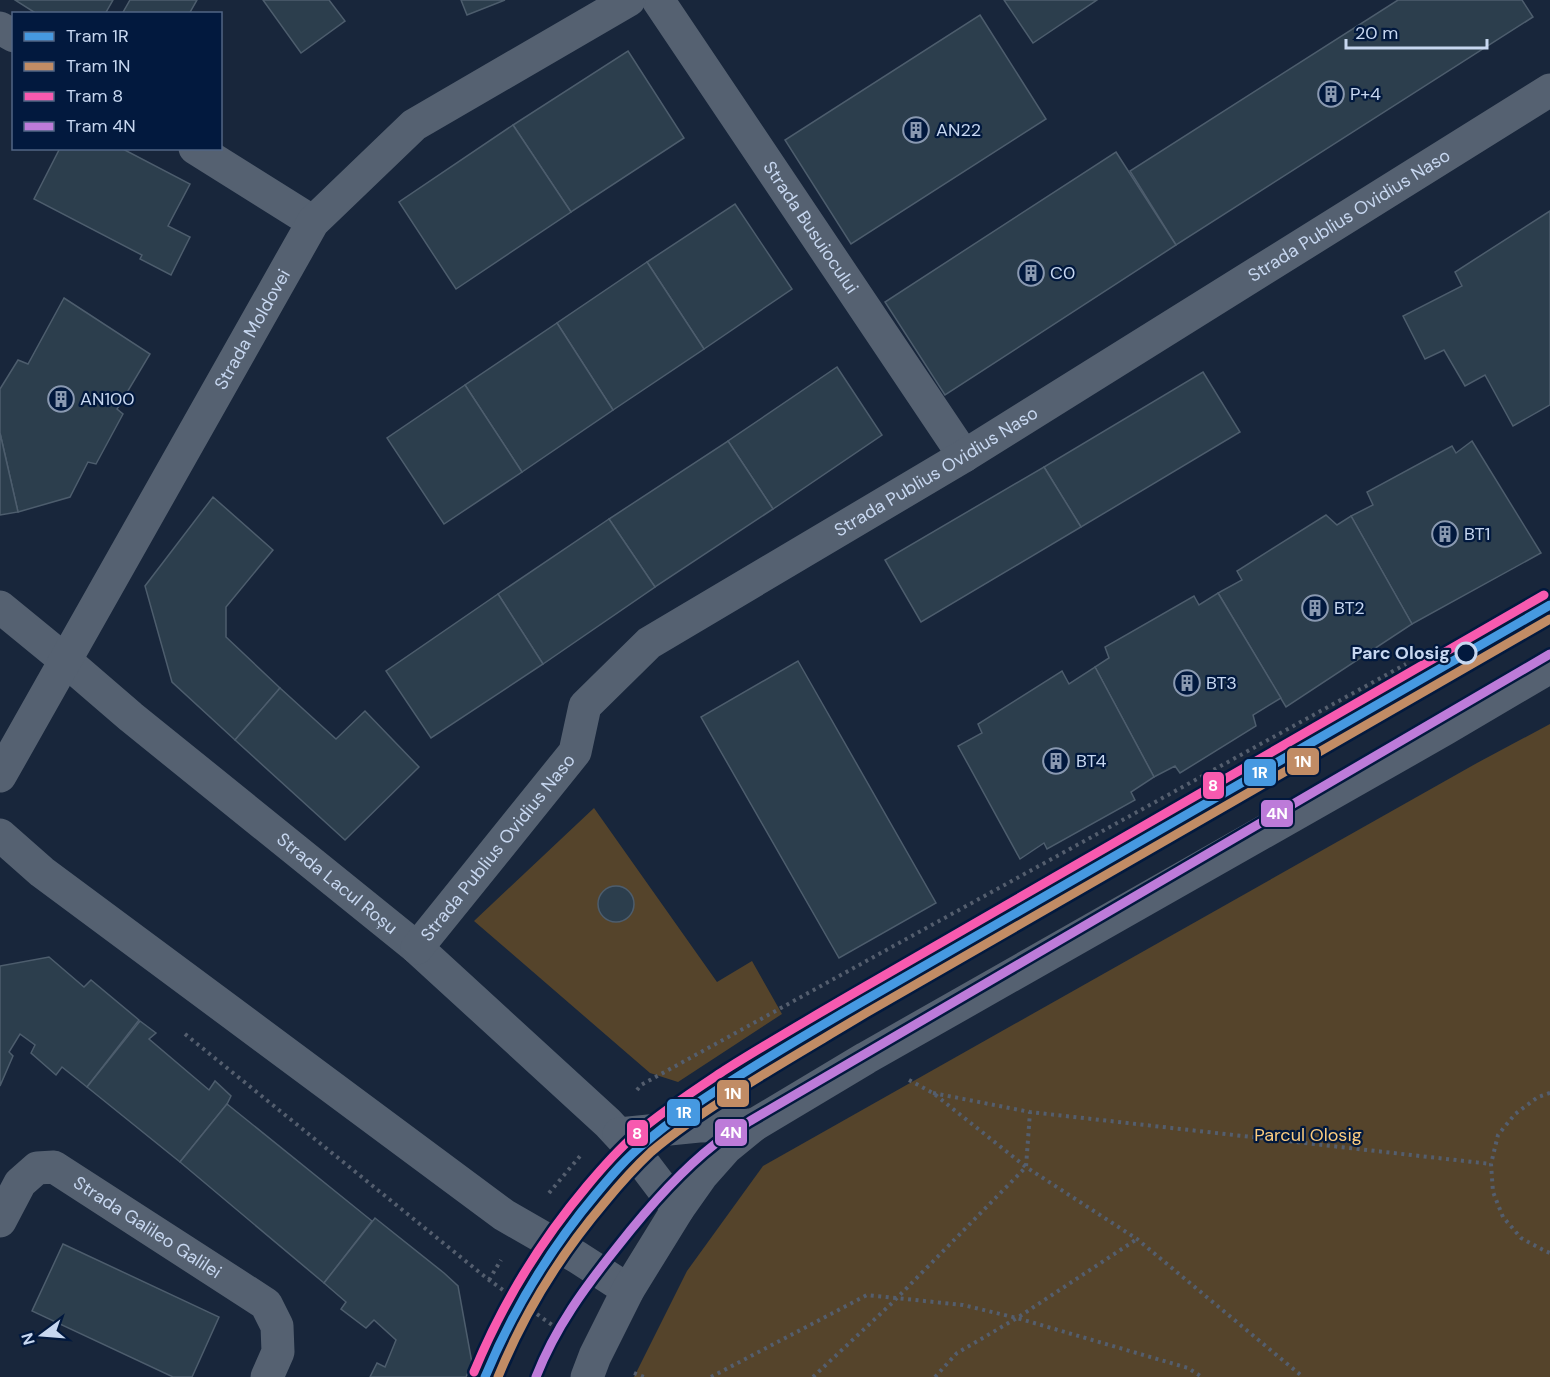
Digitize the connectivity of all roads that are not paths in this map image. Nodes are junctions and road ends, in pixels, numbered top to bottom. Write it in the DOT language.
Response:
graph roads {
  1 [pos="629,0"];
  2 [pos="658,0"];
  3 [pos="1550,90"];
  4 [pos="198,150"];
  5 [pos="313,222"];
  6 [pos="964,456"];
  7 [pos="0,607"];
  8 [pos="66,661"];
  9 [pos="1550,667"];
  10 [pos="0,776"];
  11 [pos="0,835"];
  12 [pos="417,948"];
  13 [pos="754,1125"];
  14 [pos="614,1128"];
  15 [pos="678,1209"];
  16 [pos="0,1221"];
  17 [pos="628,1290"];
  18 [pos="273,1365"];
  19 [pos="591,1367"];
  1 -- 5 [label="street, Strada Moldovei"];
  2 -- 6 [label="street, Strada Busuiocului"];
  3 -- 6 [label="street, Strada Publius Ovidius Naso"];
  4 -- 5 [label="street"];
  5 -- 8 [label="street, Strada Moldovei"];
  6 -- 12 [label="street, Strada Publius Ovidius Naso"];
  7 -- 8 [label="street, Strada Lacul Roșu"];
  8 -- 10 [label="street, Strada Moldovei"];
  8 -- 12 [label="street, Strada Lacul Roșu"];
  9 -- 13 [label="street"];
  11 -- 17 [label="street"];
  12 -- 14 [label="street, Strada Lacul Roșu"];
  13 -- 14 [label="street"];
  13 -- 15 [label="street"];
  14 -- 15 [label="street, Strada Lacul Roșu"];
  15 -- 17 [label="street"];
  16 -- 18 [label="street, Strada Galileo Galilei"];
  17 -- 19 [label="street"];
}
